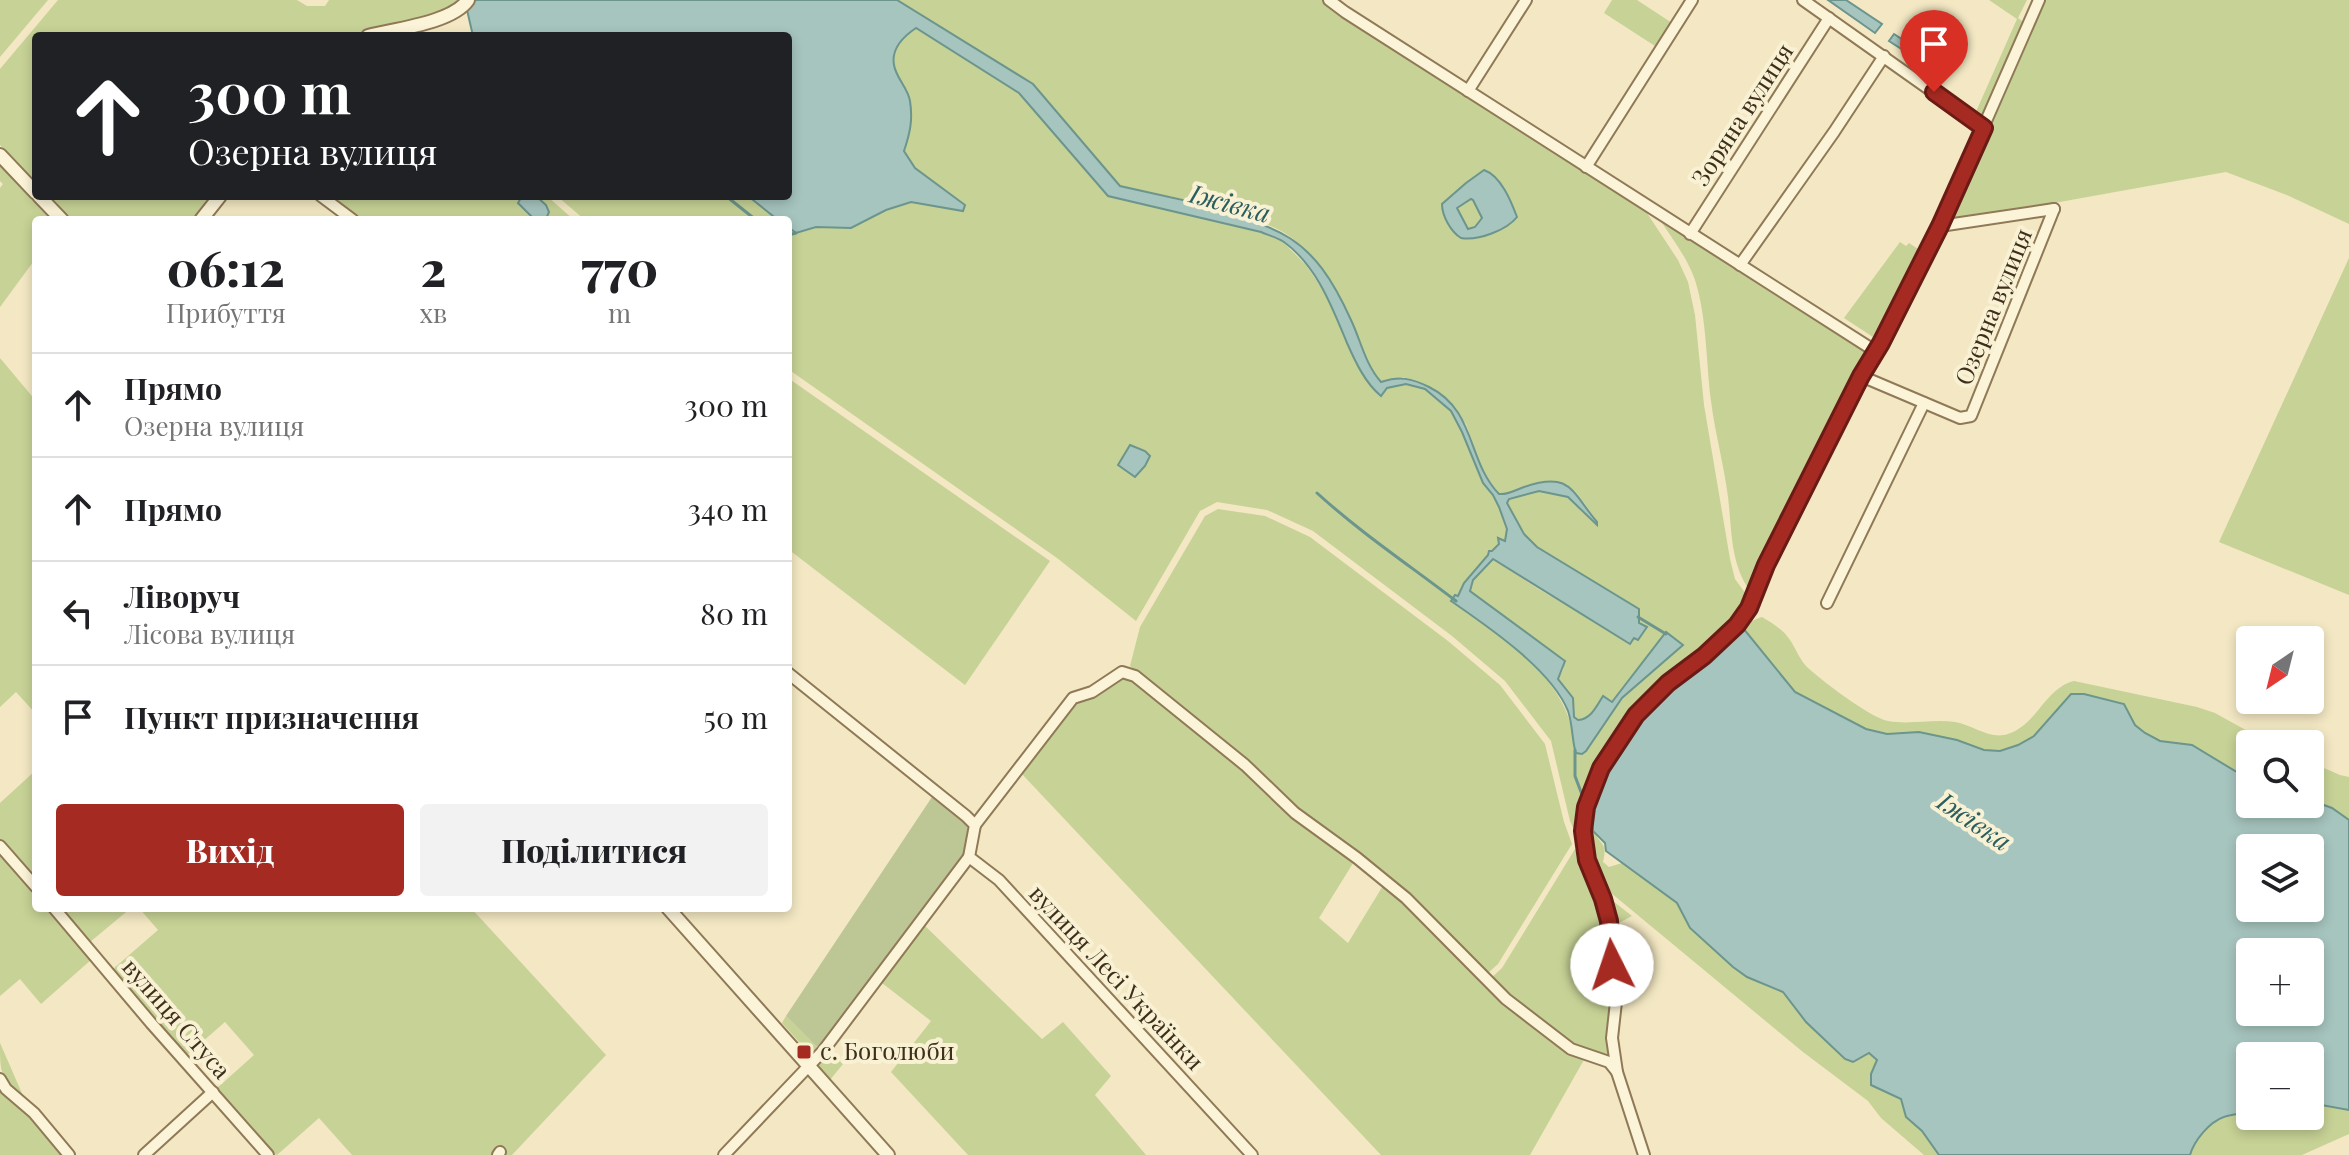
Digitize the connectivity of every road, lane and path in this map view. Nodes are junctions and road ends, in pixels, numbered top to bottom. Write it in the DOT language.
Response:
graph roads {
  1 [pos="468,0"];
  2 [pos="1329,0"];
  3 [pos="1526,0"];
  4 [pos="1692,0"];
  5 [pos="1803,0"];
  6 [pos="2039,0"];
  7 [pos="1829,18"];
  8 [pos="384,32"];
  9 [pos="1884,56"];
  10 [pos="1468,91"];
  11 [pos="1984,128"];
  12 [pos="0,155"];
  13 [pos="1586,167"];
  14 [pos="32,190"];
  15 [pos="42,200"];
  16 [pos="217,200"];
  17 [pos="326,200"];
  18 [pos="58,216"];
  19 [pos="204,216"];
  20 [pos="348,216"];
  21 [pos="1940,226"];
  22 [pos="1690,234"];
  23 [pos="1740,265"];
  24 [pos="1875,351"];
  25 [pos="1861,376"];
  26 [pos="1924,403"];
  27 [pos="1827,603"];
  28 [pos="792,676"];
  29 [pos="975,825"];
  30 [pos="0,846"];
  31 [pos="969,857"];
  32 [pos="32,882"];
  33 [pos="57,912"];
  34 [pos="672,912"];
  35 [pos="809,1065"];
  36 [pos="1617,1072"];
  37 [pos="0,1079"];
  38 [pos="213,1092"];
  39 [pos="69,1155"];
  40 [pos="144,1155"];
  41 [pos="268,1155"];
  42 [pos="724,1155"];
  43 [pos="888,1155"];
  44 [pos="1252,1155"];
  45 [pos="1644,1155"];
  1 -- 8 [label="street"];
  2 -- 10 [label="street"];
  3 -- 10 [label="street"];
  4 -- 13 [label="street"];
  5 -- 7 [label="street"];
  6 -- 11 [label="street"];
  7 -- 9 [label="street"];
  7 -- 22 [label="street, Зоряна вулиця"];
  9 -- 11 [label="street"];
  9 -- 23 [label="street"];
  10 -- 13 [label="street"];
  11 -- 21 [label="street"];
  12 -- 14 [label="street"];
  13 -- 22 [label="street"];
  15 -- 18 [label="street"];
  16 -- 19 [label="street"];
  17 -- 20 [label="street"];
  21 -- 24 [label="street"];
  21 -- 26 [label="street, Озерна вулиця"];
  22 -- 23 [label="street"];
  23 -- 24 [label="street"];
  24 -- 25 [label="street"];
  25 -- 26 [label="street, Озерна вулиця"];
  25 -- 36 [label="street"];
  26 -- 27 [label="street, Озерна вулиця"];
  28 -- 29 [label="street"];
  29 -- 31 [label="street"];
  29 -- 36 [label="street"];
  30 -- 32 [label="street"];
  31 -- 35 [label="street"];
  31 -- 44 [label="street, вулиця Лесі Українки"];
  33 -- 38 [label="street, вулиця Стуса"];
  34 -- 35 [label="street"];
  35 -- 42 [label="street"];
  35 -- 43 [label="street"];
  36 -- 45 [label="street"];
  37 -- 39 [label="street"];
  38 -- 40 [label="street"];
  38 -- 41 [label="street, вулиця Стуса"];
}
